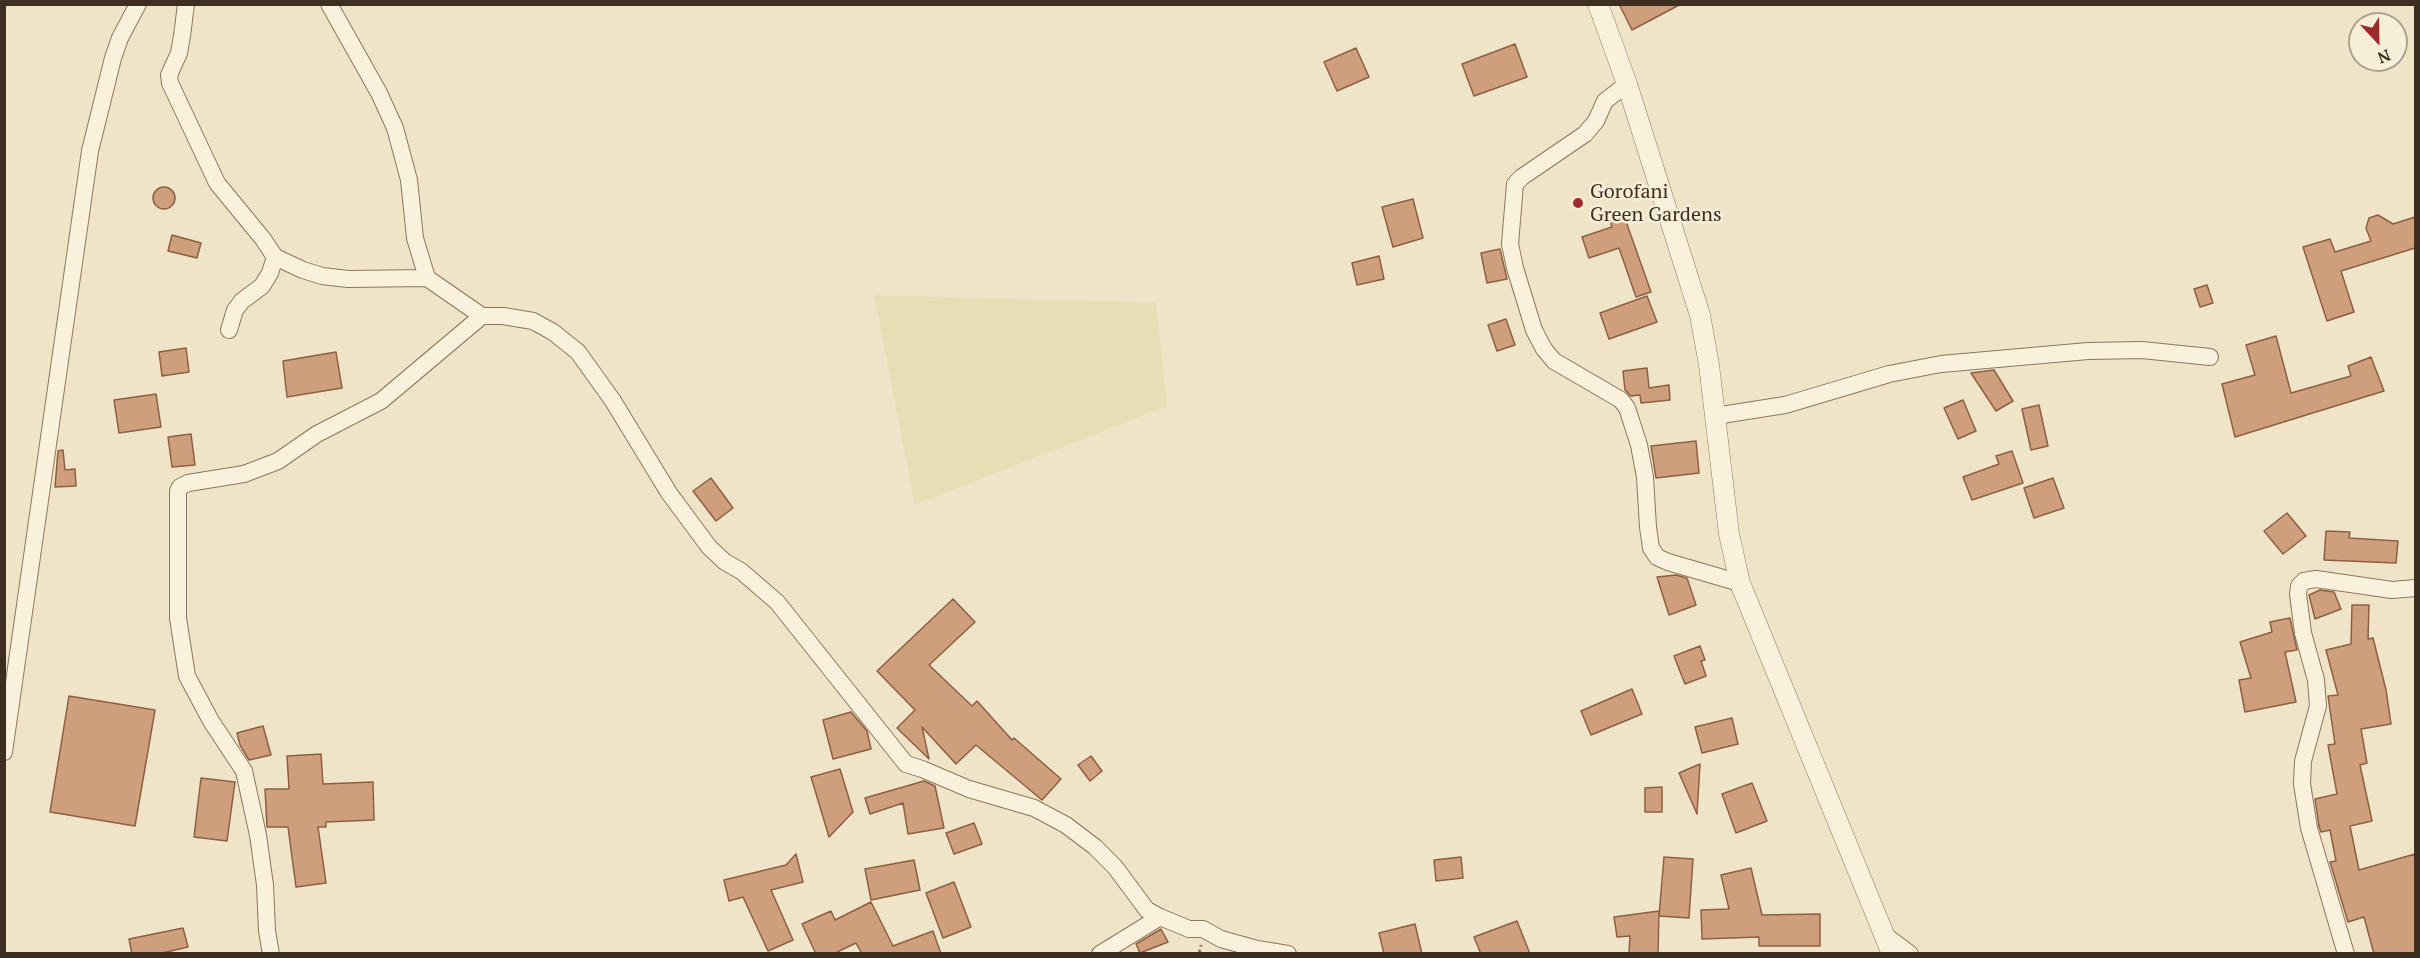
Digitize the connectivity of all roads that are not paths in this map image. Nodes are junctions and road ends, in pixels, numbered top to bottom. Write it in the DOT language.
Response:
graph roads {
  1 [pos="138,4"];
  2 [pos="186,4"];
  3 [pos="329,4"];
  4 [pos="1598,4"];
  5 [pos="1627,84"];
  6 [pos="274,257"];
  7 [pos="427,278"];
  8 [pos="482,316"];
  9 [pos="229,330"];
  10 [pos="2210,357"];
  11 [pos="1715,416"];
  12 [pos="1740,583"];
  13 [pos="2415,588"];
  14 [pos="8,706"];
  15 [pos="4,752"];
  16 [pos="1156,920"];
  17 [pos="1889,945"];
  18 [pos="1287,953"];
  19 [pos="271,954"];
  20 [pos="1100,954"];
  21 [pos="1910,954"];
  22 [pos="2346,954"];
  1 -- 14 [label="street"];
  2 -- 6 [label="street"];
  3 -- 7 [label="street"];
  4 -- 5 [label="street"];
  5 -- 11 [label="street"];
  5 -- 12 [label="street"];
  6 -- 7 [label="street"];
  6 -- 9 [label="street"];
  7 -- 8 [label="street"];
  8 -- 16 [label="street"];
  8 -- 19 [label="street"];
  10 -- 11 [label="street"];
  11 -- 12 [label="street"];
  12 -- 17 [label="street"];
  13 -- 22 [label="street"];
  14 -- 15 [label="street"];
  16 -- 18 [label="street"];
  16 -- 20 [label="street"];
  17 -- 21 [label="street"];
}
